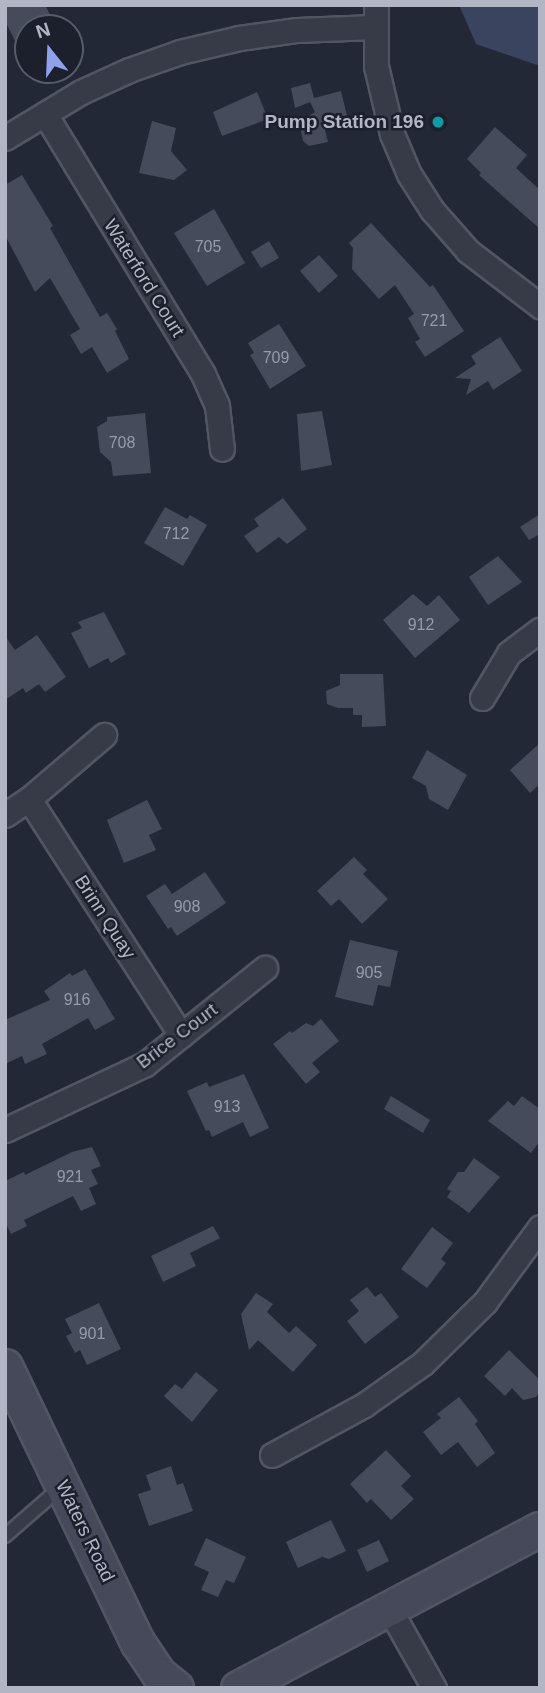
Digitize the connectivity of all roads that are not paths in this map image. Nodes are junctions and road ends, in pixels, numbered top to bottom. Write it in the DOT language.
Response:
graph roads {
  1 [pos="375,16"];
  2 [pos="45,114"];
  3 [pos="5,138"];
  4 [pos="540,306"];
  5 [pos="222,449"];
  6 [pos="540,630"];
  7 [pos="482,698"];
  8 [pos="104,735"];
  9 [pos="29,800"];
  10 [pos="5,815"];
  11 [pos="265,968"];
  12 [pos="181,1035"];
  13 [pos="5,1130"];
  14 [pos="540,1227"];
  15 [pos="5,1366"];
  16 [pos="272,1455"];
  17 [pos="63,1486"];
  18 [pos="540,1529"];
  19 [pos="5,1536"];
  20 [pos="390,1610"];
  21 [pos="170,1686"];
  22 [pos="238,1688"];
  23 [pos="434,1688"];
  1 -- 2 [label="street"];
  1 -- 4 [label="street"];
  2 -- 3 [label="street"];
  2 -- 5 [label="street, Waterford Court"];
  6 -- 7 [label="street"];
  8 -- 9 [label="street"];
  9 -- 10 [label="street"];
  9 -- 12 [label="street, Brinn Quay"];
  11 -- 12 [label="street, Brice Court"];
  12 -- 13 [label="street, Brice Court"];
  14 -- 16 [label="street"];
  15 -- 17 [label="street, Waters Road"];
  17 -- 19 [label="lane"];
  17 -- 21 [label="street, Waters Road"];
  18 -- 20 [label="street"];
  20 -- 22 [label="street"];
  20 -- 23 [label="street"];
}
